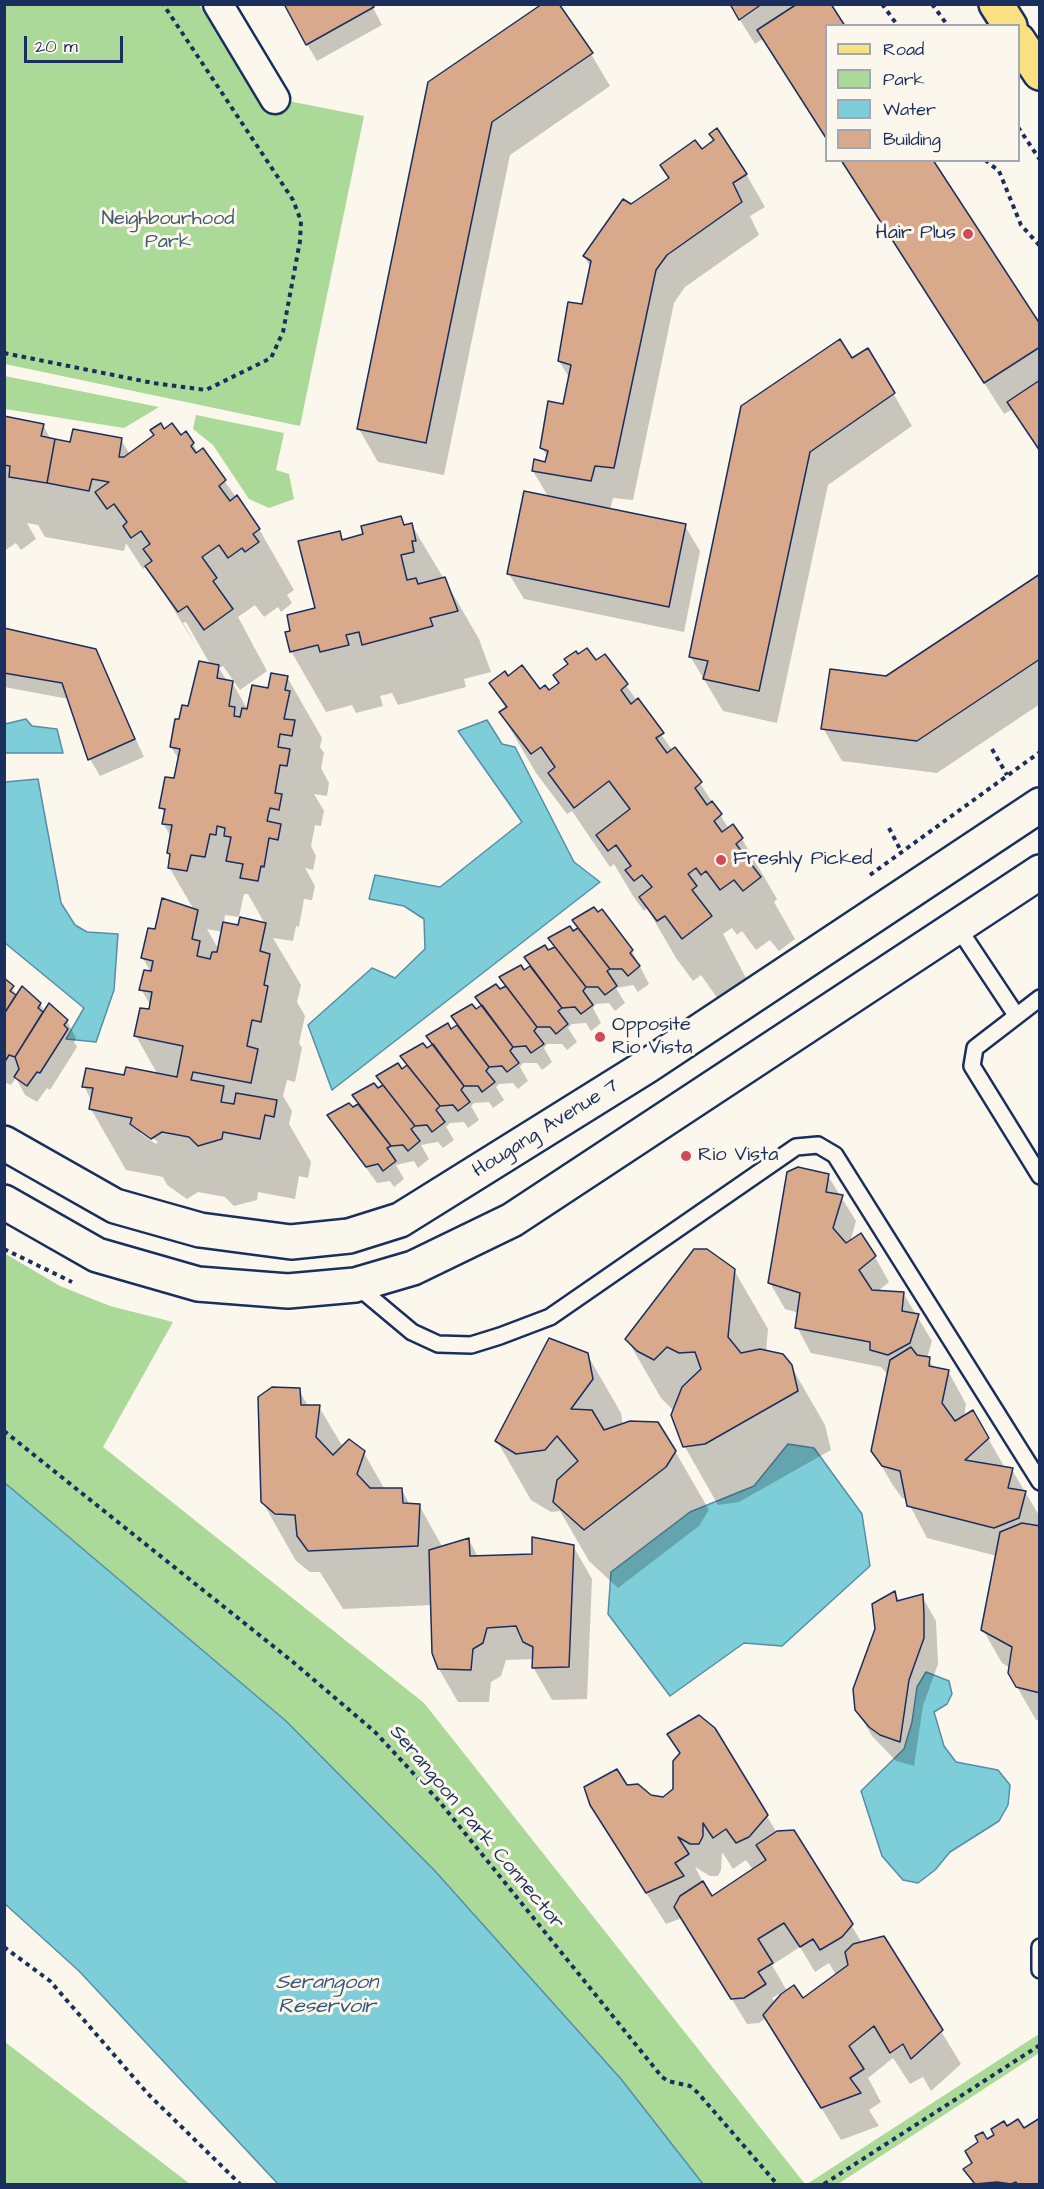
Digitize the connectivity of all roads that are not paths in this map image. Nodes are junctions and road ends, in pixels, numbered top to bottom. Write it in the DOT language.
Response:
graph roads {
  1 [pos="218,4"];
  2 [pos="996,4"];
  3 [pos="1009,24"];
  4 [pos="1020,43"];
  5 [pos="1040,73"];
  6 [pos="276,99"];
  7 [pos="1040,805"];
  8 [pos="1040,872"];
  9 [pos="957,926"];
  10 [pos="1040,998"];
  11 [pos="1016,1015"];
  12 [pos="4,1143"];
  13 [pos="1040,1176"];
  14 [pos="4,1202"];
  15 [pos="355,1285"];
  16 [pos="1040,1482"];
  17 [pos="1040,1947"];
  18 [pos="1040,1970"];
  1 -- 6 [label="street"];
  2 -- 3 [label="main road"];
  4 -- 5 [label="main road"];
  7 -- 12 [label="main road, Hougang Avenue 7"];
  8 -- 9 [label="main road"];
  9 -- 11 [label="lane"];
  9 -- 15 [label="main road"];
  10 -- 11 [label="lane"];
  11 -- 13 [label="lane"];
  14 -- 15 [label="main road"];
  15 -- 16 [label="lane"];
  17 -- 18 [label="lane"];
}
